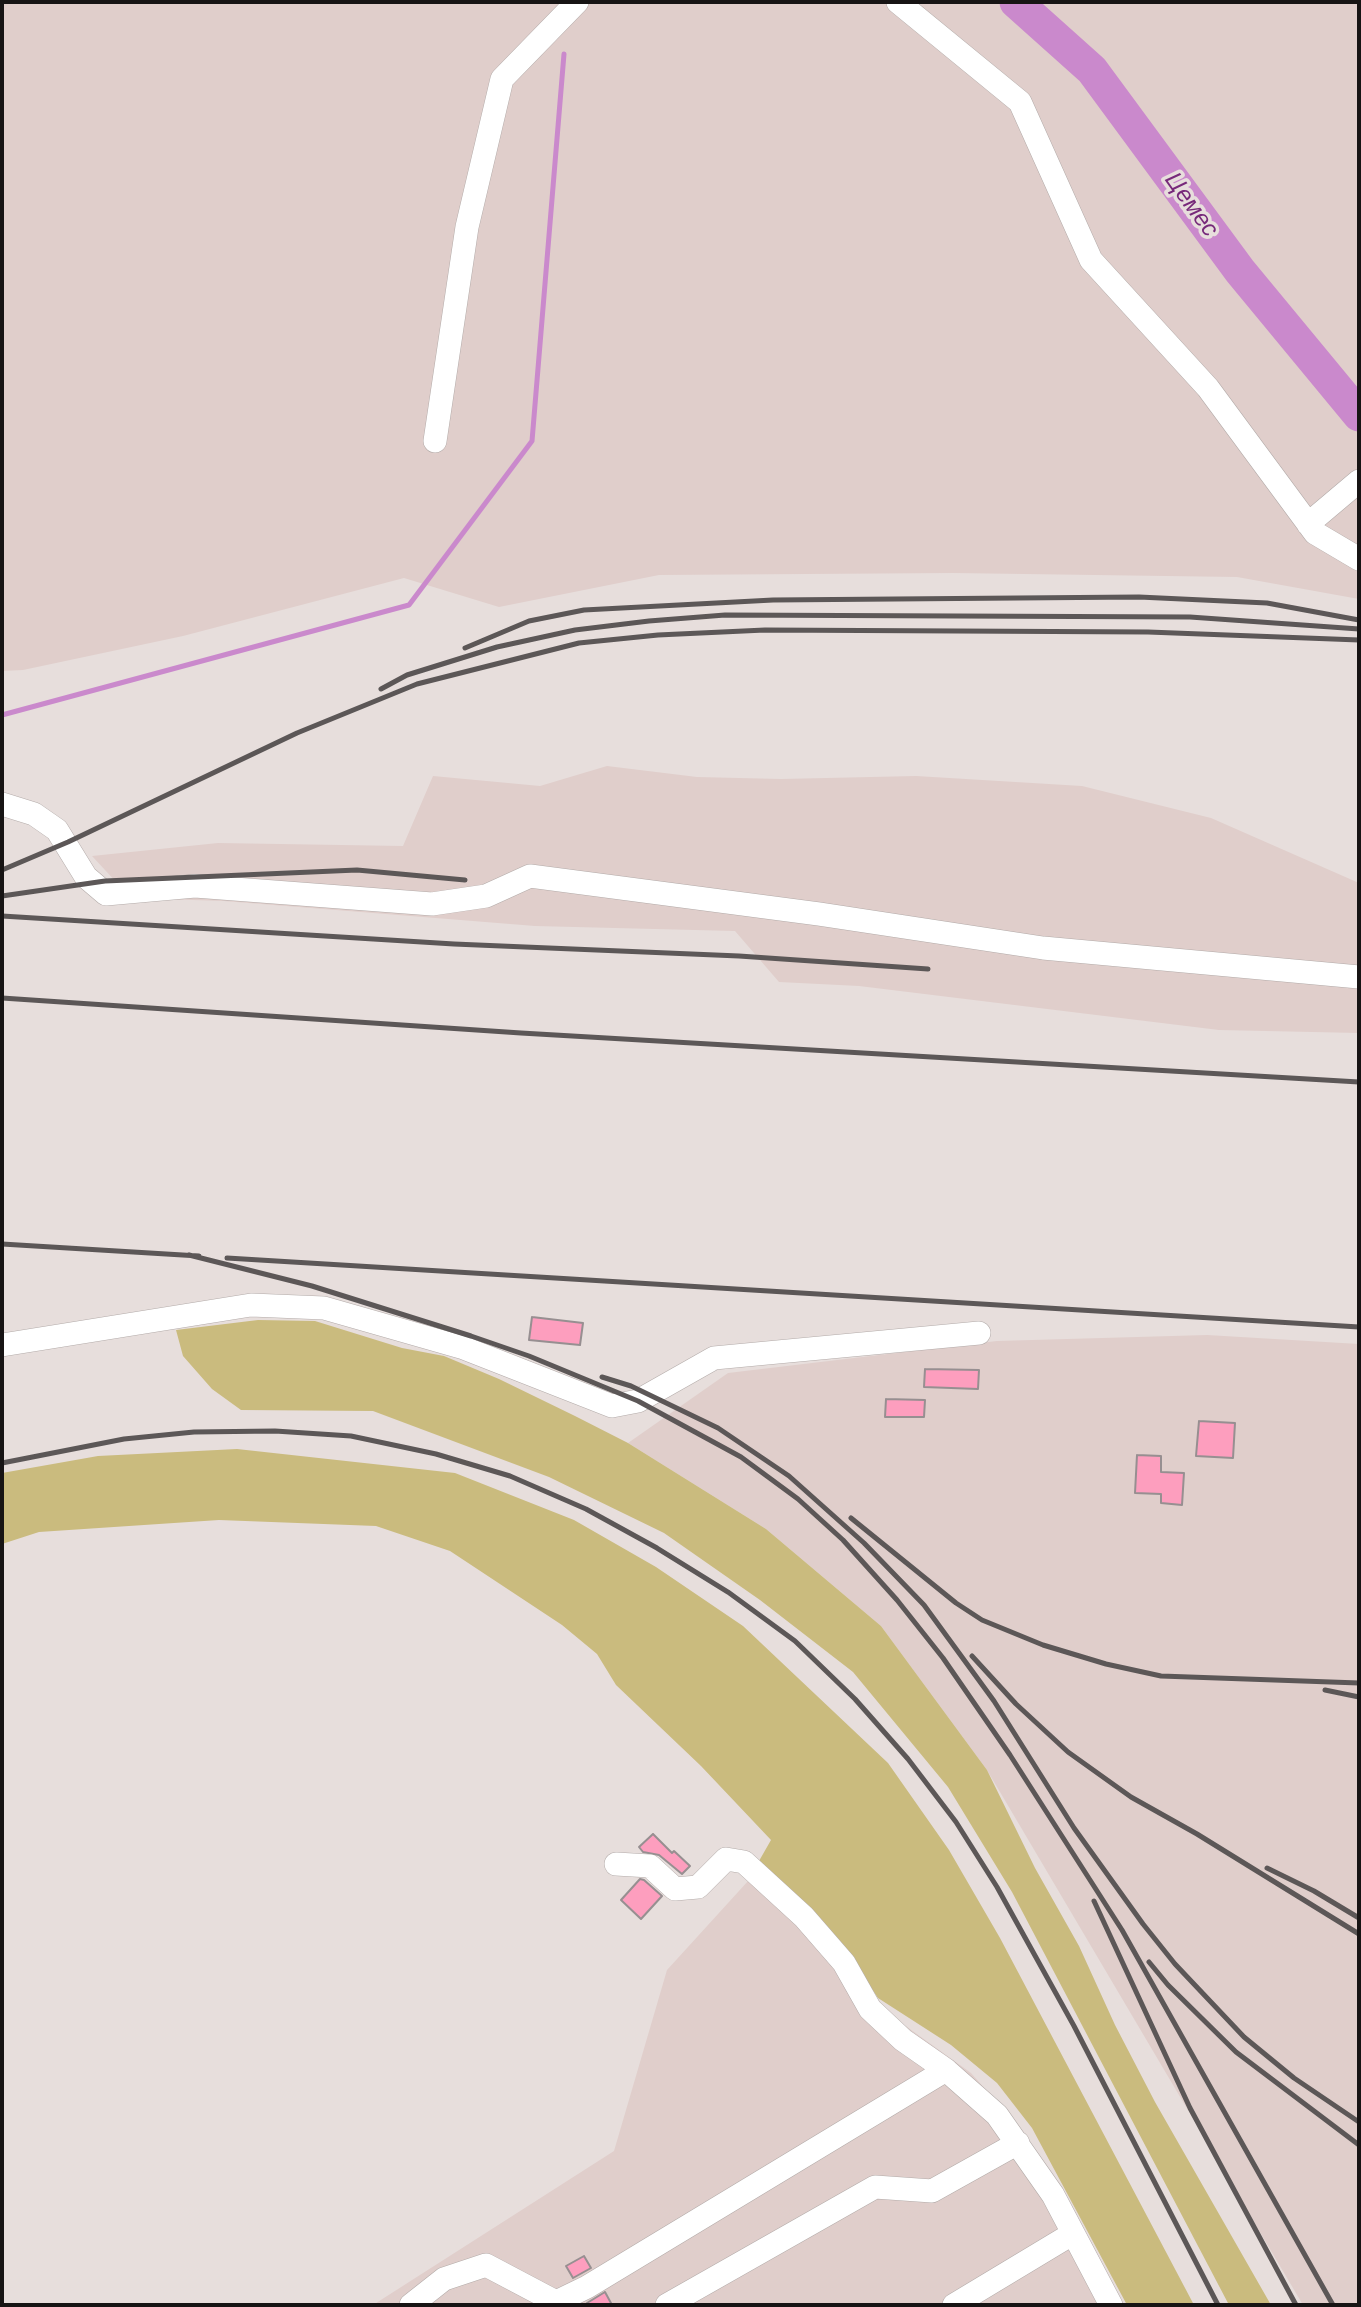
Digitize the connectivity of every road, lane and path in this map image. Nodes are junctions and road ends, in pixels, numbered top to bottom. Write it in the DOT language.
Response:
graph roads {
  1 [pos="577,2"];
  2 [pos="898,2"];
  3 [pos="435,440"];
  4 [pos="1359,481"];
  5 [pos="1308,524"];
  6 [pos="1359,559"];
  7 [pos="2,804"];
  8 [pos="1359,977"];
  9 [pos="979,1333"];
  10 [pos="2,1345"];
  11 [pos="616,1864"];
  12 [pos="946,2070"];
  13 [pos="1018,2143"];
  14 [pos="1072,2234"];
  15 [pos="411,2305"];
  16 [pos="667,2305"];
  17 [pos="954,2305"];
  18 [pos="1111,2305"];
  1 -- 3 [label="lane"];
  2 -- 5 [label="lane"];
  4 -- 5 [label="lane"];
  5 -- 6 [label="lane"];
  7 -- 8 [label="lane"];
  9 -- 10 [label="lane"];
  11 -- 12 [label="lane"];
  12 -- 13 [label="lane"];
  12 -- 15 [label="lane"];
  13 -- 14 [label="lane"];
  13 -- 16 [label="lane"];
  14 -- 17 [label="lane"];
  14 -- 18 [label="lane"];
}
